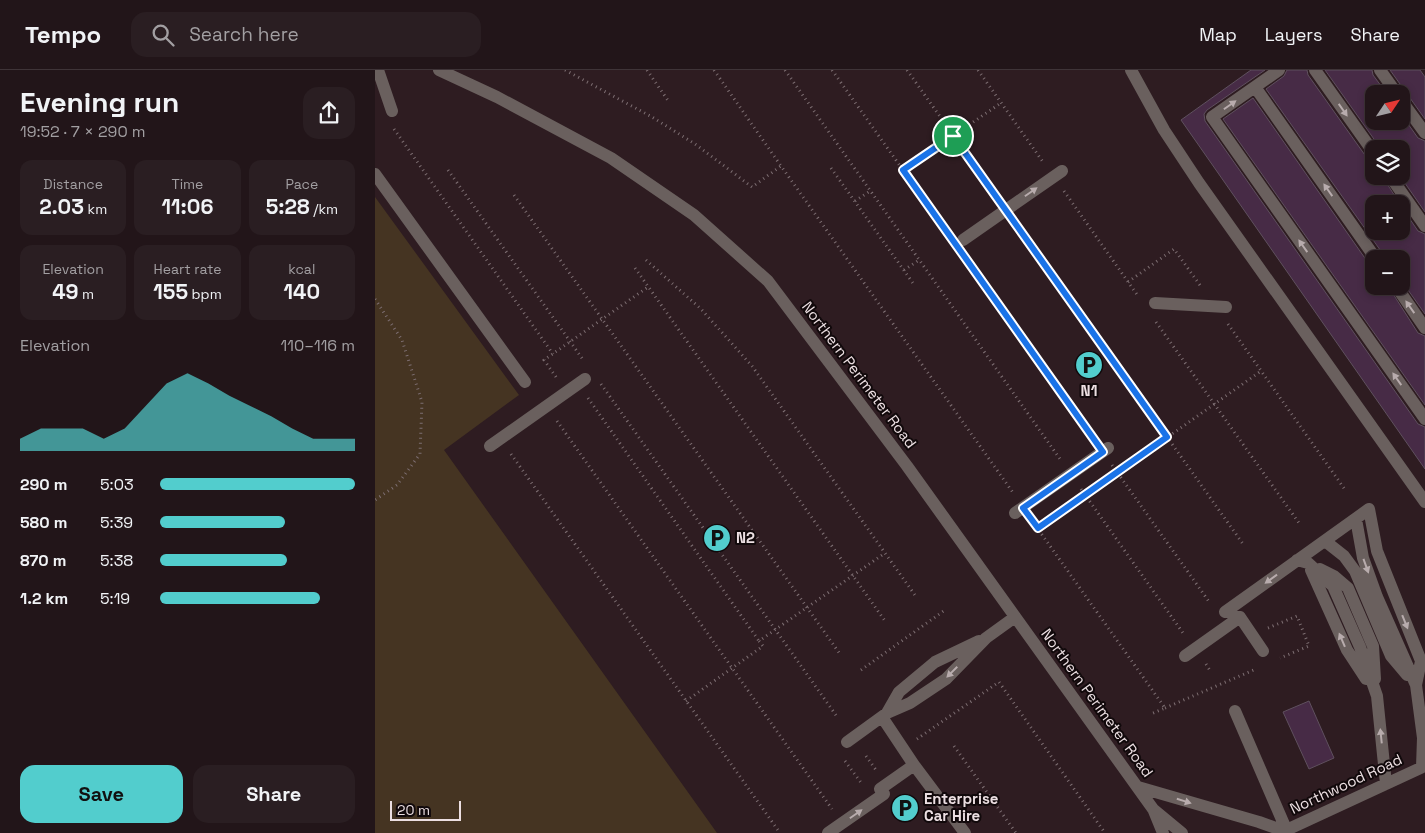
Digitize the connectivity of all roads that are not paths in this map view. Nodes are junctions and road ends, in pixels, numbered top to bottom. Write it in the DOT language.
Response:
graph roads {
  1 [pos="378,70"];
  2 [pos="439,70"];
  3 [pos="1131,70"];
  4 [pos="1279,70"];
  5 [pos="1315,70"];
  6 [pos="1380,70"];
  7 [pos="1391,85"];
  8 [pos="1255,87"];
  9 [pos="392,111"];
  10 [pos="1410,112"];
  11 [pos="1425,133"];
  12 [pos="1365,140"];
  13 [pos="1062,171"];
  14 [pos="375,174"];
  15 [pos="1396,185"];
  16 [pos="1425,226"];
  17 [pos="962,246"];
  18 [pos="1370,250"];
  19 [pos="1402,295"];
  20 [pos="1155,303"];
  21 [pos="1221,307"];
  22 [pos="1425,328"];
  23 [pos="585,379"];
  24 [pos="525,382"];
  25 [pos="1425,419"];
  26 [pos="490,446"];
  27 [pos="1105,450"];
  28 [pos="1425,502"];
  29 [pos="1019,510"];
  30 [pos="1356,519"];
  31 [pos="1325,541"];
  32 [pos="1303,562"];
  33 [pos="1015,617"];
  34 [pos="1240,617"];
  35 [pos="986,638"];
  36 [pos="1263,651"];
  37 [pos="1185,656"];
  38 [pos="1416,685"];
  39 [pos="1235,711"];
  40 [pos="884,715"];
  41 [pos="847,742"];
  42 [pos="914,765"];
  43 [pos="1424,766"];
  44 [pos="1386,784"];
  45 [pos="1138,788"];
  46 [pos="1153,808"];
  47 [pos="1283,831"];
  48 [pos="828,833"];
  49 [pos="965,833"];
  50 [pos="1163,833"];
  51 [pos="1182,833"];
  1 -- 9 [label="street"];
  2 -- 33 [label="street, Northern Perimeter Road"];
  3 -- 28 [label="street"];
  4 -- 8 [label="street"];
  5 -- 12 [label="street, one-way"];
  6 -- 7 [label="street"];
  18 -- 8 [label="street, one-way"];
  25 -- 8 [label="street, one-way"];
  10 -- 11 [label="street"];
  17 -- 13 [label="street, one-way"];
  14 -- 24 [label="street"];
  15 -- 16 [label="street"];
  22 -- 19 [label="street, one-way"];
  20 -- 21 [label="street"];
  23 -- 26 [label="street"];
  27 -- 29 [label="street"];
  30 -- 31 [label="street"];
  30 -- 38 [label="street, one-way"];
  30 -- 38 [label="street, one-way"];
  31 -- 32 [label="street"];
  31 -- 38 [label="street"];
  32 -- 34 [label="street, one-way"];
  44 -- 32 [label="street, one-way"];
  33 -- 35 [label="street"];
  33 -- 45 [label="street, Northern Perimeter Road"];
  34 -- 36 [label="street"];
  34 -- 37 [label="street"];
  35 -- 40 [label="street, one-way"];
  35 -- 40 [label="street"];
  38 -- 43 [label="street"];
  39 -- 47 [label="street"];
  40 -- 41 [label="street"];
  40 -- 42 [label="street"];
  48 -- 42 [label="street, one-way"];
  42 -- 49 [label="street"];
  43 -- 44 [label="street, Northwood Road"];
  44 -- 47 [label="street, Northwood Road"];
  45 -- 46 [label="street, Northern Perimeter Road"];
  45 -- 47 [label="street, one-way"];
  46 -- 50 [label="street, Northern Perimeter Road"];
  46 -- 51 [label="street, Northern Perimeter Road"];
}
